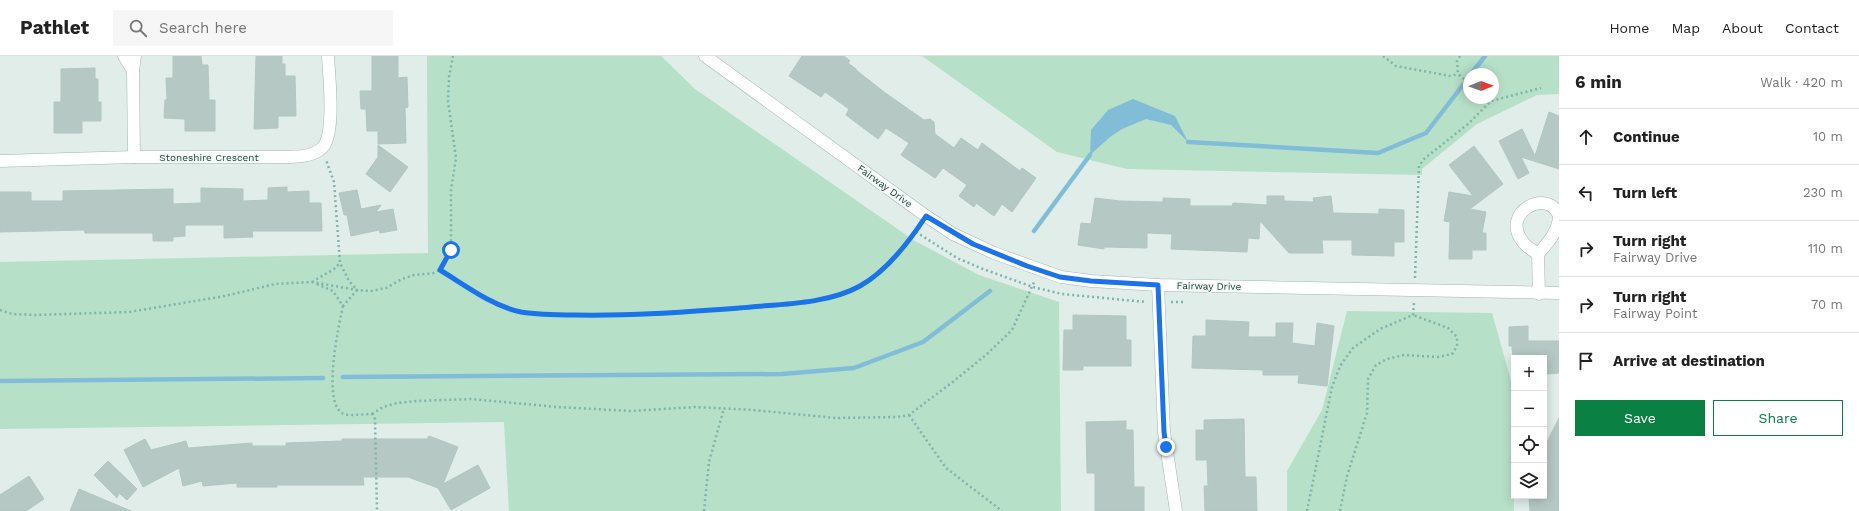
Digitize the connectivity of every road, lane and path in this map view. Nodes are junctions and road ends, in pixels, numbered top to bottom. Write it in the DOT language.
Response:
graph roads {
  1 [pos="124,56"];
  2 [pos="135,56"];
  3 [pos="328,56"];
  4 [pos="453,56"];
  5 [pos="705,56"];
  6 [pos="1383,56"];
  7 [pos="1460,56"];
  8 [pos="132,71"];
  9 [pos="1458,74"];
  10 [pos="1463,79"];
  11 [pos="322,148"];
  12 [pos="134,157"];
  13 [pos="0,161"];
  14 [pos="926,216"];
  15 [pos="1559,216"];
  16 [pos="1559,219"];
  17 [pos="1538,254"];
  18 [pos="340,263"];
  19 [pos="440,270"];
  20 [pos="1039,271"];
  21 [pos="312,282"];
  22 [pos="1158,285"];
  23 [pos="357,290"];
  24 [pos="1559,293"];
  25 [pos="1539,294"];
  26 [pos="343,306"];
  27 [pos="0,310"];
  28 [pos="1413,315"];
  29 [pos="724,408"];
  30 [pos="372,414"];
  31 [pos="909,415"];
  32 [pos="377,511"];
  33 [pos="704,511"];
  34 [pos="1002,511"];
  35 [pos="1176,511"];
  36 [pos="1340,511"];
  1 -- 8 [label="street"];
  2 -- 8 [label="street"];
  3 -- 11 [label="street"];
  4 -- 19 [label="path"];
  5 -- 14 [label="street, Fairway Drive"];
  6 -- 9 [label="path"];
  7 -- 9 [label="path"];
  8 -- 12 [label="street"];
  9 -- 10 [label="path"];
  11 -- 12 [label="street, Stoneshire Crescent"];
  11 -- 18 [label="path"];
  12 -- 13 [label="street, Stoneshire Crescent"];
  14 -- 19 [label="path"];
  14 -- 20 [label="street, Fairway Drive"];
  15 -- 17 [label="street"];
  16 -- 17 [label="street"];
  17 -- 25 [label="street"];
  18 -- 21 [label="path"];
  18 -- 23 [label="path"];
  19 -- 23 [label="path"];
  20 -- 22 [label="street, Fairway Drive"];
  20 -- 31 [label="path"];
  21 -- 23 [label="path"];
  21 -- 26 [label="path"];
  21 -- 27 [label="path"];
  22 -- 25 [label="street, Fairway Drive"];
  22 -- 35 [label="street"];
  23 -- 26 [label="path"];
  24 -- 25 [label="street, Fairway Drive"];
  26 -- 30 [label="path"];
  28 -- 36 [label="path"];
  29 -- 30 [label="path"];
  29 -- 31 [label="path"];
  29 -- 33 [label="path"];
  30 -- 32 [label="path"];
  31 -- 34 [label="path"];
}
